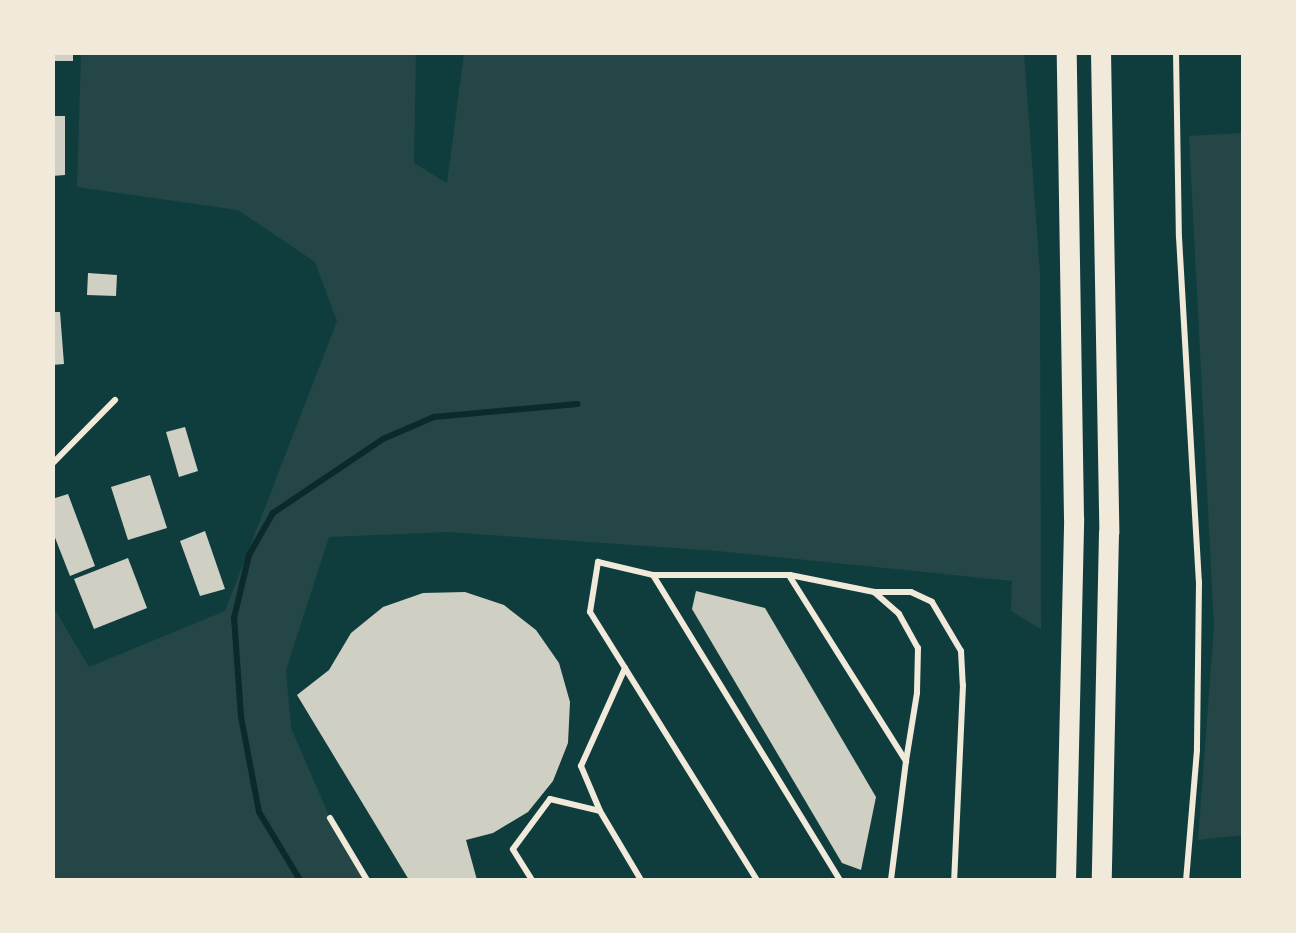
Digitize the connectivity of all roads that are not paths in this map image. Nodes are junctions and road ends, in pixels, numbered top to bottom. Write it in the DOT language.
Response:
graph roads {
  1 [pos="1054,52"];
  2 [pos="1067,52"];
  3 [pos="1101,52"];
  4 [pos="1176,52"];
  5 [pos="1068,83"];
  6 [pos="115,400"];
  7 [pos="52,464"];
  8 [pos="653,575"];
  9 [pos="790,576"];
  10 [pos="874,592"];
  11 [pos="625,668"];
  12 [pos="906,761"];
  13 [pos="600,811"];
  14 [pos="330,818"];
  15 [pos="367,880"];
  16 [pos="532,880"];
  17 [pos="641,880"];
  18 [pos="757,880"];
  19 [pos="840,880"];
  20 [pos="891,880"];
  21 [pos="954,880"];
  22 [pos="1066,880"];
  23 [pos="1102,880"];
  24 [pos="1186,880"];
  1 -- 5 [label="highway"];
  2 -- 5 [label="highway"];
  3 -- 23 [label="highway"];
  4 -- 24 [label="lane"];
  5 -- 22 [label="highway"];
  6 -- 7 [label="lane"];
  8 -- 9 [label="lane"];
  8 -- 11 [label="lane"];
  8 -- 19 [label="lane"];
  9 -- 10 [label="lane"];
  9 -- 12 [label="lane"];
  10 -- 12 [label="lane"];
  10 -- 21 [label="lane"];
  11 -- 13 [label="lane"];
  11 -- 18 [label="lane"];
  12 -- 20 [label="lane"];
  13 -- 16 [label="lane"];
  13 -- 17 [label="lane"];
  14 -- 15 [label="lane"];
}
